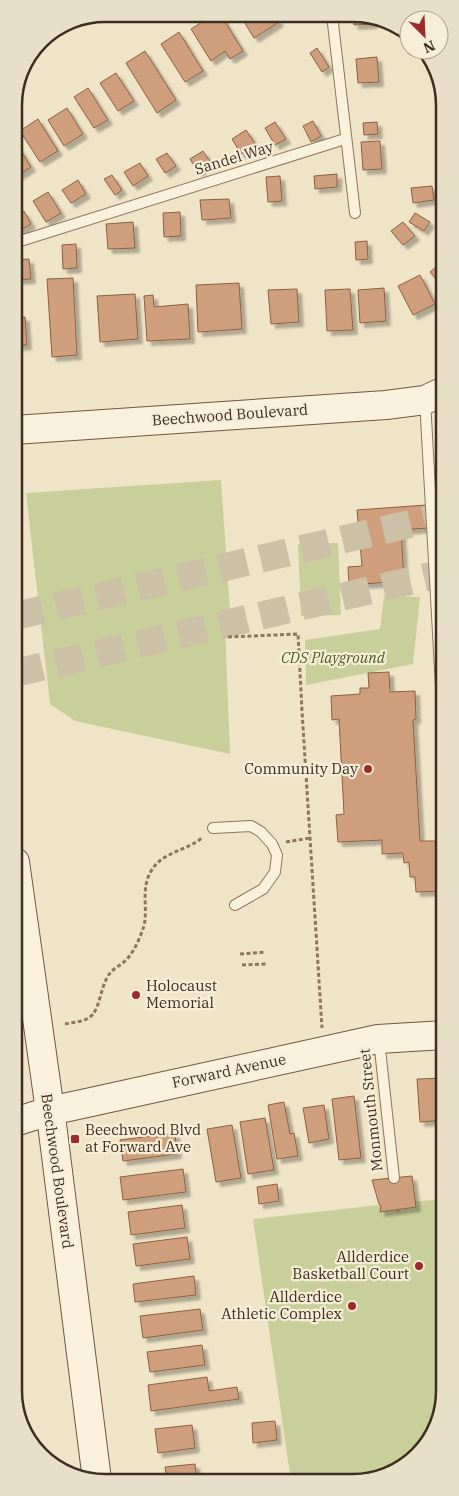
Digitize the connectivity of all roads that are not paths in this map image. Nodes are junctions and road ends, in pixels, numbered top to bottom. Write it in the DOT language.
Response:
graph roads {
  1 [pos="333,22"];
  2 [pos="345,139"];
  3 [pos="355,213"];
  4 [pos="23,240"];
  5 [pos="434,396"];
  6 [pos="23,429"];
  7 [pos="436,465"];
  8 [pos="213,828"];
  9 [pos="235,906"];
  10 [pos="22,916"];
  11 [pos="436,1036"];
  12 [pos="378,1039"];
  13 [pos="49,1111"];
  14 [pos="22,1120"];
  15 [pos="394,1178"];
  16 [pos="96,1473"];
  1 -- 2 [label="lane"];
  2 -- 3 [label="lane"];
  2 -- 4 [label="lane, Sandel Way"];
  5 -- 6 [label="street, Beechwood Boulevard"];
  5 -- 7 [label="lane"];
  8 -- 9 [label="lane"];
  10 -- 13 [label="street, Beechwood Boulevard"];
  11 -- 12 [label="street, Forward Avenue"];
  12 -- 13 [label="street, Forward Avenue"];
  12 -- 15 [label="lane, Monmouth Street"];
  13 -- 14 [label="street, Forward Avenue"];
  13 -- 16 [label="street, Beechwood Boulevard"];
}
